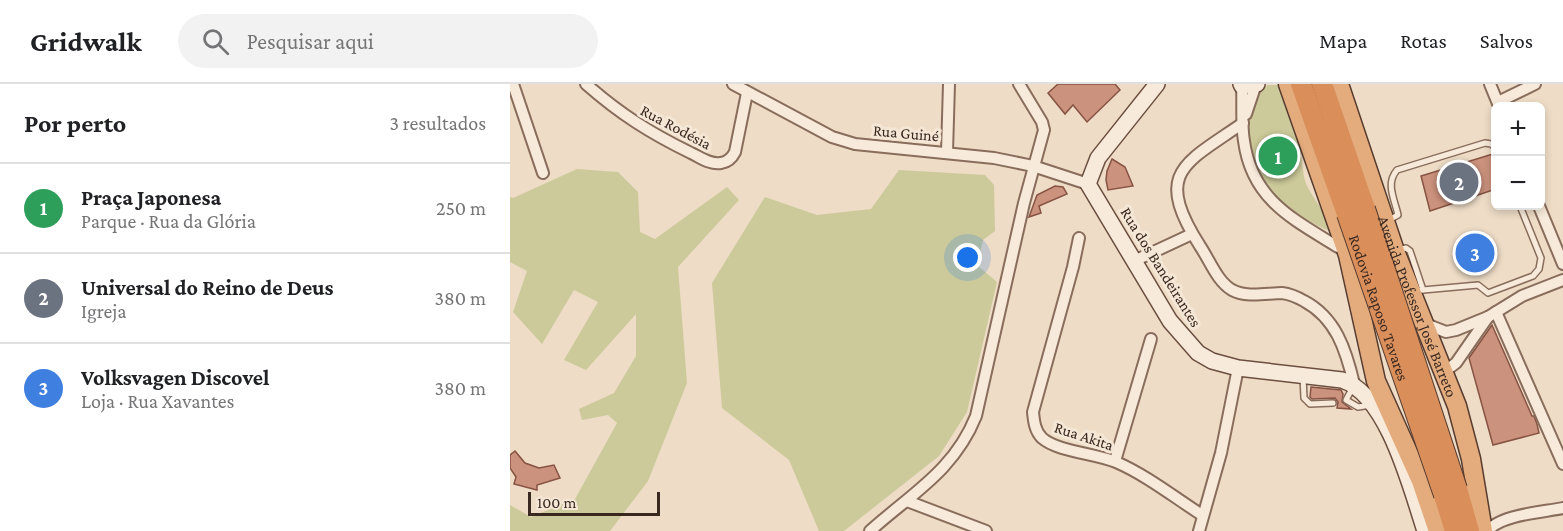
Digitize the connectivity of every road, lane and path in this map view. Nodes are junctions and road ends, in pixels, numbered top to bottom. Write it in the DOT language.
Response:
graph roads {
  1 [pos="513,84"];
  2 [pos="586,84"];
  3 [pos="733,84"];
  4 [pos="949,84"];
  5 [pos="1019,84"];
  6 [pos="1157,84"];
  7 [pos="1250,84"];
  8 [pos="1288,84"];
  9 [pos="1301,84"];
  10 [pos="1322,84"];
  11 [pos="1339,84"];
  12 [pos="1490,84"];
  13 [pos="1535,84"];
  14 [pos="747,93"];
  15 [pos="1497,102"];
  16 [pos="1502,102"];
  17 [pos="1243,123"];
  18 [pos="1491,144"];
  19 [pos="947,152"];
  20 [pos="1034,166"];
  21 [pos="543,173"];
  22 [pos="1088,183"];
  23 [pos="1522,210"];
  24 [pos="1541,210"];
  25 [pos="1356,212"];
  26 [pos="1385,222"];
  27 [pos="1192,234"];
  28 [pos="1079,238"];
  29 [pos="1343,251"];
  30 [pos="1134,261"];
  31 [pos="1563,264"];
  32 [pos="1563,280"];
  33 [pos="1417,292"];
  34 [pos="1492,314"];
  35 [pos="1423,323"];
  36 [pos="1151,339"];
  37 [pos="1238,368"];
  38 [pos="1373,370"];
  39 [pos="1444,372"];
  40 [pos="1303,375"];
  41 [pos="1354,384"];
  42 [pos="1333,403"];
  43 [pos="1379,404"];
  44 [pos="1115,461"];
  45 [pos="1563,464"];
  46 [pos="1450,492"];
  47 [pos="907,501"];
  48 [pos="1480,508"];
  49 [pos="1563,508"];
  50 [pos="1202,515"];
  51 [pos="1509,519"];
  52 [pos="870,531"];
  53 [pos="986,531"];
  54 [pos="1199,531"];
  55 [pos="1425,531"];
  56 [pos="1438,531"];
  57 [pos="1455,531"];
  58 [pos="1469,531"];
  59 [pos="1486,531"];
  1 -- 21 [label="street"];
  2 -- 14 [label="street, Rua Rodésia"];
  3 -- 14 [label="street, Rua Guiné"];
  4 -- 19 [label="street"];
  5 -- 20 [label="street"];
  6 -- 22 [label="main road"];
  7 -- 17 [label="street"];
  8 -- 29 [label="highway"];
  9 -- 25 [label="highway, Rodovia Raposo Tavares"];
  10 -- 25 [label="highway, Rodovia Raposo Tavares"];
  11 -- 26 [label="highway, Avenida Professor José Barreto"];
  12 -- 15 [label="street"];
  13 -- 16 [label="street"];
  14 -- 19 [label="street, Rua Guiné"];
  17 -- 27 [label="street"];
  17 -- 29 [label="street"];
  18 -- 26 [label="lane"];
  19 -- 20 [label="street, Rua Guiné"];
  20 -- 22 [label="street, Rua Guiné"];
  20 -- 47 [label="street"];
  22 -- 30 [label="main road, Rua dos Bandeirantes"];
  23 -- 33 [label="lane"];
  24 -- 31 [label="street"];
  25 -- 46 [label="highway, Rodovia Raposo Tavares, bridge"];
  26 -- 33 [label="highway, Avenida Professor José Barreto"];
  27 -- 30 [label="street"];
  27 -- 41 [label="street"];
  28 -- 44 [label="street, Rua Akita"];
  29 -- 38 [label="highway"];
  30 -- 37 [label="main road, Rua dos Bandeirantes"];
  32 -- 34 [label="street"];
  33 -- 35 [label="highway, Avenida Professor José Barreto"];
  34 -- 35 [label="street"];
  34 -- 39 [label="street"];
  34 -- 45 [label="street"];
  35 -- 39 [label="highway, Avenida Professor José Barreto"];
  36 -- 44 [label="street"];
  37 -- 40 [label="main road, Rua dos Bandeirantes"];
  37 -- 50 [label="street"];
  38 -- 39 [label="highway"];
  38 -- 43 [label="highway"];
  39 -- 43 [label="highway"];
  39 -- 48 [label="highway, Avenida Professor José Barreto"];
  40 -- 41 [label="main road, Rua dos Bandeirantes"];
  40 -- 42 [label="lane"];
  41 -- 43 [label="main road"];
  43 -- 55 [label="main road"];
  43 -- 56 [label="highway"];
  44 -- 50 [label="street, Rua Akita"];
  46 -- 57 [label="highway, Rodovia Raposo Tavares"];
  46 -- 58 [label="highway, Rodovia Raposo Tavares"];
  47 -- 52 [label="street"];
  47 -- 53 [label="street"];
  48 -- 51 [label="street"];
  48 -- 59 [label="highway, Avenida Professor José Barreto"];
  49 -- 51 [label="street"];
  50 -- 54 [label="street"];
  51 -- 59 [label="street"];
}
